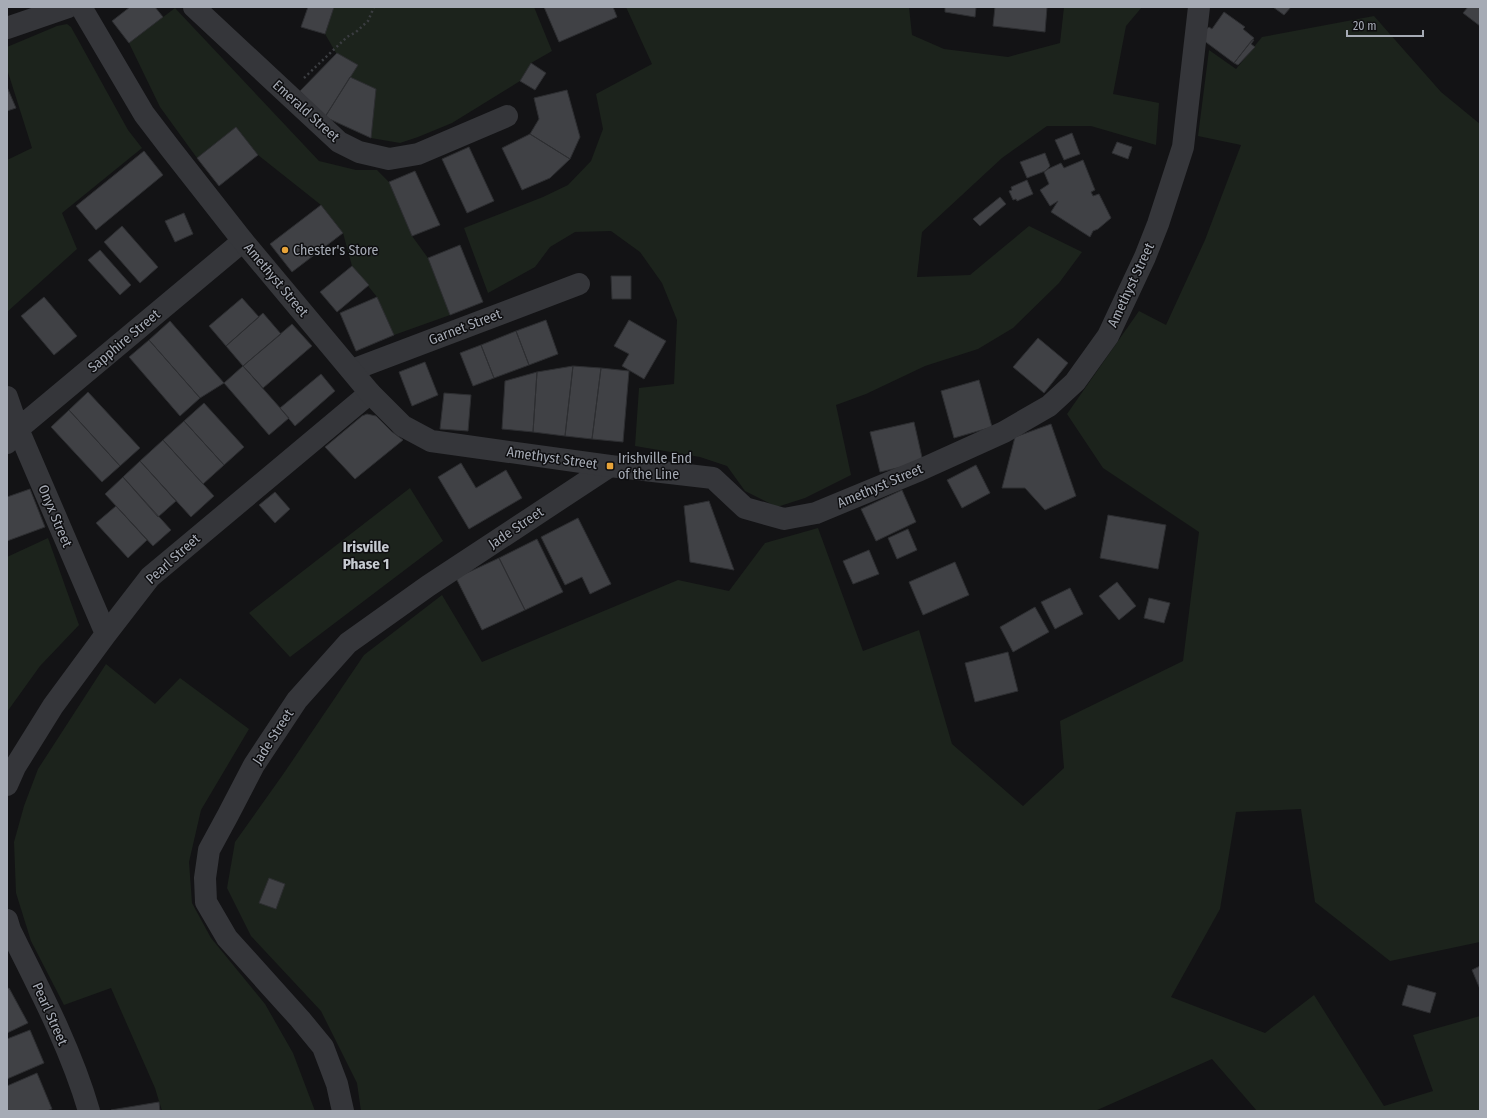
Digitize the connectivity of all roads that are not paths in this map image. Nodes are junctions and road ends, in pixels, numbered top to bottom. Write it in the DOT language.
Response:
graph roads {
  1 [pos="68,7"];
  2 [pos="81,7"];
  3 [pos="194,7"];
  4 [pos="1199,7"];
  5 [pos="7,28"];
  6 [pos="507,116"];
  7 [pos="243,241"];
  8 [pos="579,284"];
  9 [pos="352,370"];
  10 [pos="370,393"];
  11 [pos="7,397"];
  12 [pos="13,436"];
  13 [pos="610,466"];
  14 [pos="106,634"];
  15 [pos="7,785"];
  16 [pos="7,920"];
  17 [pos="89,1111"];
  18 [pos="343,1111"];
  1 -- 5 [label="street"];
  2 -- 7 [label="street, Amethyst Street"];
  3 -- 6 [label="street, Emerald Street"];
  4 -- 13 [label="street, Amethyst Street"];
  7 -- 9 [label="street, Amethyst Street"];
  7 -- 12 [label="street, Sapphire Street"];
  8 -- 9 [label="street, Garnet Street"];
  9 -- 10 [label="street, Amethyst Street"];
  10 -- 13 [label="street, Amethyst Street"];
  10 -- 14 [label="street, Pearl Street"];
  11 -- 12 [label="street, Onyx Street"];
  12 -- 14 [label="street, Onyx Street"];
  13 -- 18 [label="street, Jade Street"];
  14 -- 15 [label="street, Pearl Street"];
  16 -- 17 [label="street, Pearl Street"];
}
